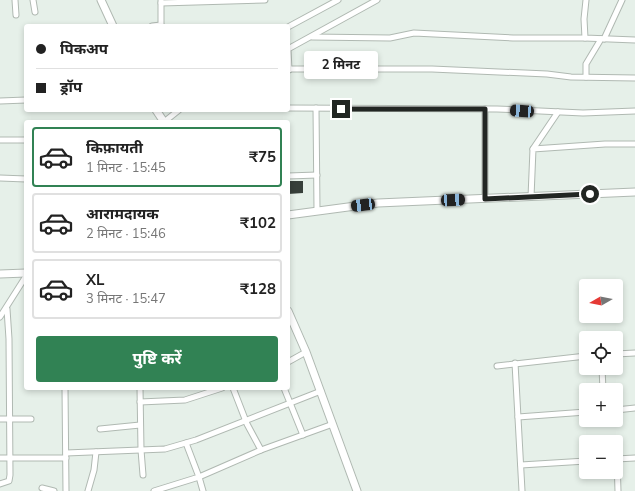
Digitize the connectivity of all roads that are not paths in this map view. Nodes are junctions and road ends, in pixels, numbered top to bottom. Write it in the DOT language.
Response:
graph roads {
  1 [pos="15,0"];
  2 [pos="33,0"];
  3 [pos="101,0"];
  4 [pos="265,0"];
  5 [pos="338,0"];
  6 [pos="377,0"];
  7 [pos="586,0"];
  8 [pos="622,0"];
  9 [pos="161,2"];
  10 [pos="35,12"];
  11 [pos="16,15"];
  12 [pos="112,24"];
  13 [pos="161,24"];
  14 [pos="290,25"];
  15 [pos="312,37"];
  16 [pos="586,38"];
  17 [pos="603,39"];
  18 [pos="635,40"];
  19 [pos="290,48"];
  20 [pos="290,70"];
  21 [pos="586,77"];
  22 [pos="635,78"];
  23 [pos="24,100"];
  24 [pos="0,101"];
  25 [pos="290,108"];
  26 [pos="316,108"];
  27 [pos="485,109"];
  28 [pos="635,111"];
  29 [pos="173,112"];
  30 [pos="558,112"];
  31 [pos="166,120"];
  32 [pos="0,140"];
  33 [pos="24,140"];
  34 [pos="635,144"];
  35 [pos="533,149"];
  36 [pos="290,176"];
  37 [pos="317,176"];
  38 [pos="0,178"];
  39 [pos="24,179"];
  40 [pos="635,192"];
  41 [pos="531,197"];
  42 [pos="485,199"];
  43 [pos="317,210"];
  44 [pos="290,215"];
  45 [pos="0,274"];
  46 [pos="24,274"];
  47 [pos="24,278"];
  48 [pos="7,309"];
  49 [pos="0,317"];
  50 [pos="290,322"];
  51 [pos="306,352"];
  52 [pos="635,353"];
  53 [pos="623,354"];
  54 [pos="579,357"];
  55 [pos="290,361"];
  56 [pos="515,363"];
  57 [pos="497,366"];
  58 [pos="65,390"];
  59 [pos="140,390"];
  60 [pos="216,390"];
  61 [pos="234,390"];
  62 [pos="285,390"];
  63 [pos="321,391"];
  64 [pos="140,402"];
  65 [pos="290,402"];
  66 [pos="635,408"];
  67 [pos="623,409"];
  68 [pos="579,413"];
  69 [pos="518,417"];
  70 [pos="0,418"];
  71 [pos="10,418"];
  72 [pos="31,419"];
  73 [pos="245,419"];
  74 [pos="333,424"];
  75 [pos="140,425"];
  76 [pos="100,429"];
  77 [pos="303,435"];
  78 [pos="186,444"];
  79 [pos="141,450"];
  80 [pos="261,450"];
  81 [pos="96,452"];
  82 [pos="66,455"];
  83 [pos="0,458"];
  84 [pos="10,458"];
  85 [pos="635,458"];
  86 [pos="623,459"];
  87 [pos="579,461"];
  88 [pos="521,465"];
  89 [pos="143,475"];
  90 [pos="199,477"];
  91 [pos="617,479"];
  92 [pos="0,484"];
  93 [pos="42,488"];
  94 [pos="54,491"];
  95 [pos="66,491"];
  96 [pos="88,491"];
  97 [pos="154,491"];
  98 [pos="203,491"];
  99 [pos="357,491"];
  100 [pos="522,491"];
  101 [pos="618,491"];
  1 -- 11 [label="street"];
  2 -- 10 [label="street"];
  3 -- 12 [label="street"];
  4 -- 9 [label="street"];
  5 -- 14 [label="street"];
  6 -- 15 [label="street"];
  7 -- 16 [label="street"];
  8 -- 17 [label="street"];
  9 -- 13 [label="street"];
  15 -- 16 [label="street"];
  15 -- 19 [label="street"];
  16 -- 17 [label="street"];
  17 -- 18 [label="street"];
  17 -- 21 [label="street"];
  20 -- 21 [label="street"];
  21 -- 22 [label="street"];
  23 -- 24 [label="street"];
  25 -- 26 [label="street"];
  26 -- 27 [label="street"];
  26 -- 37 [label="street"];
  27 -- 30 [label="street"];
  27 -- 42 [label="street"];
  28 -- 30 [label="street"];
  29 -- 31 [label="street"];
  30 -- 35 [label="street"];
  32 -- 33 [label="street"];
  34 -- 35 [label="street"];
  35 -- 41 [label="street"];
  36 -- 37 [label="street"];
  37 -- 43 [label="street"];
  38 -- 39 [label="street"];
  40 -- 41 [label="street"];
  41 -- 42 [label="street"];
  42 -- 43 [label="street"];
  43 -- 44 [label="street"];
  45 -- 46 [label="street"];
  47 -- 48 [label="street"];
  48 -- 49 [label="street"];
  48 -- 71 [label="street"];
  50 -- 51 [label="street"];
  51 -- 55 [label="street"];
  51 -- 63 [label="street"];
  52 -- 53 [label="street"];
  54 -- 56 [label="street"];
  56 -- 57 [label="street"];
  56 -- 69 [label="street"];
  58 -- 82 [label="street"];
  59 -- 64 [label="street"];
  60 -- 64 [label="street"];
  61 -- 73 [label="street"];
  62 -- 65 [label="street"];
  63 -- 65 [label="street"];
  63 -- 74 [label="street"];
  64 -- 75 [label="street"];
  65 -- 73 [label="street"];
  65 -- 77 [label="street"];
  66 -- 67 [label="street"];
  68 -- 69 [label="street"];
  69 -- 88 [label="street"];
  70 -- 71 [label="street"];
  71 -- 72 [label="street"];
  71 -- 84 [label="street"];
  73 -- 78 [label="street"];
  73 -- 80 [label="street"];
  74 -- 77 [label="street"];
  74 -- 99 [label="street"];
  75 -- 76 [label="street"];
  75 -- 79 [label="street"];
  77 -- 80 [label="street"];
  78 -- 79 [label="street"];
  78 -- 90 [label="street"];
  79 -- 81 [label="street"];
  79 -- 89 [label="street"];
  80 -- 90 [label="street"];
  81 -- 82 [label="street"];
  81 -- 96 [label="street"];
  82 -- 84 [label="street"];
  82 -- 95 [label="street"];
  83 -- 84 [label="street"];
  84 -- 92 [label="street"];
  85 -- 86 [label="street"];
  87 -- 88 [label="street"];
  88 -- 100 [label="street"];
  90 -- 97 [label="street"];
  90 -- 98 [label="street"];
  91 -- 101 [label="street"];
  93 -- 94 [label="street"];
}
